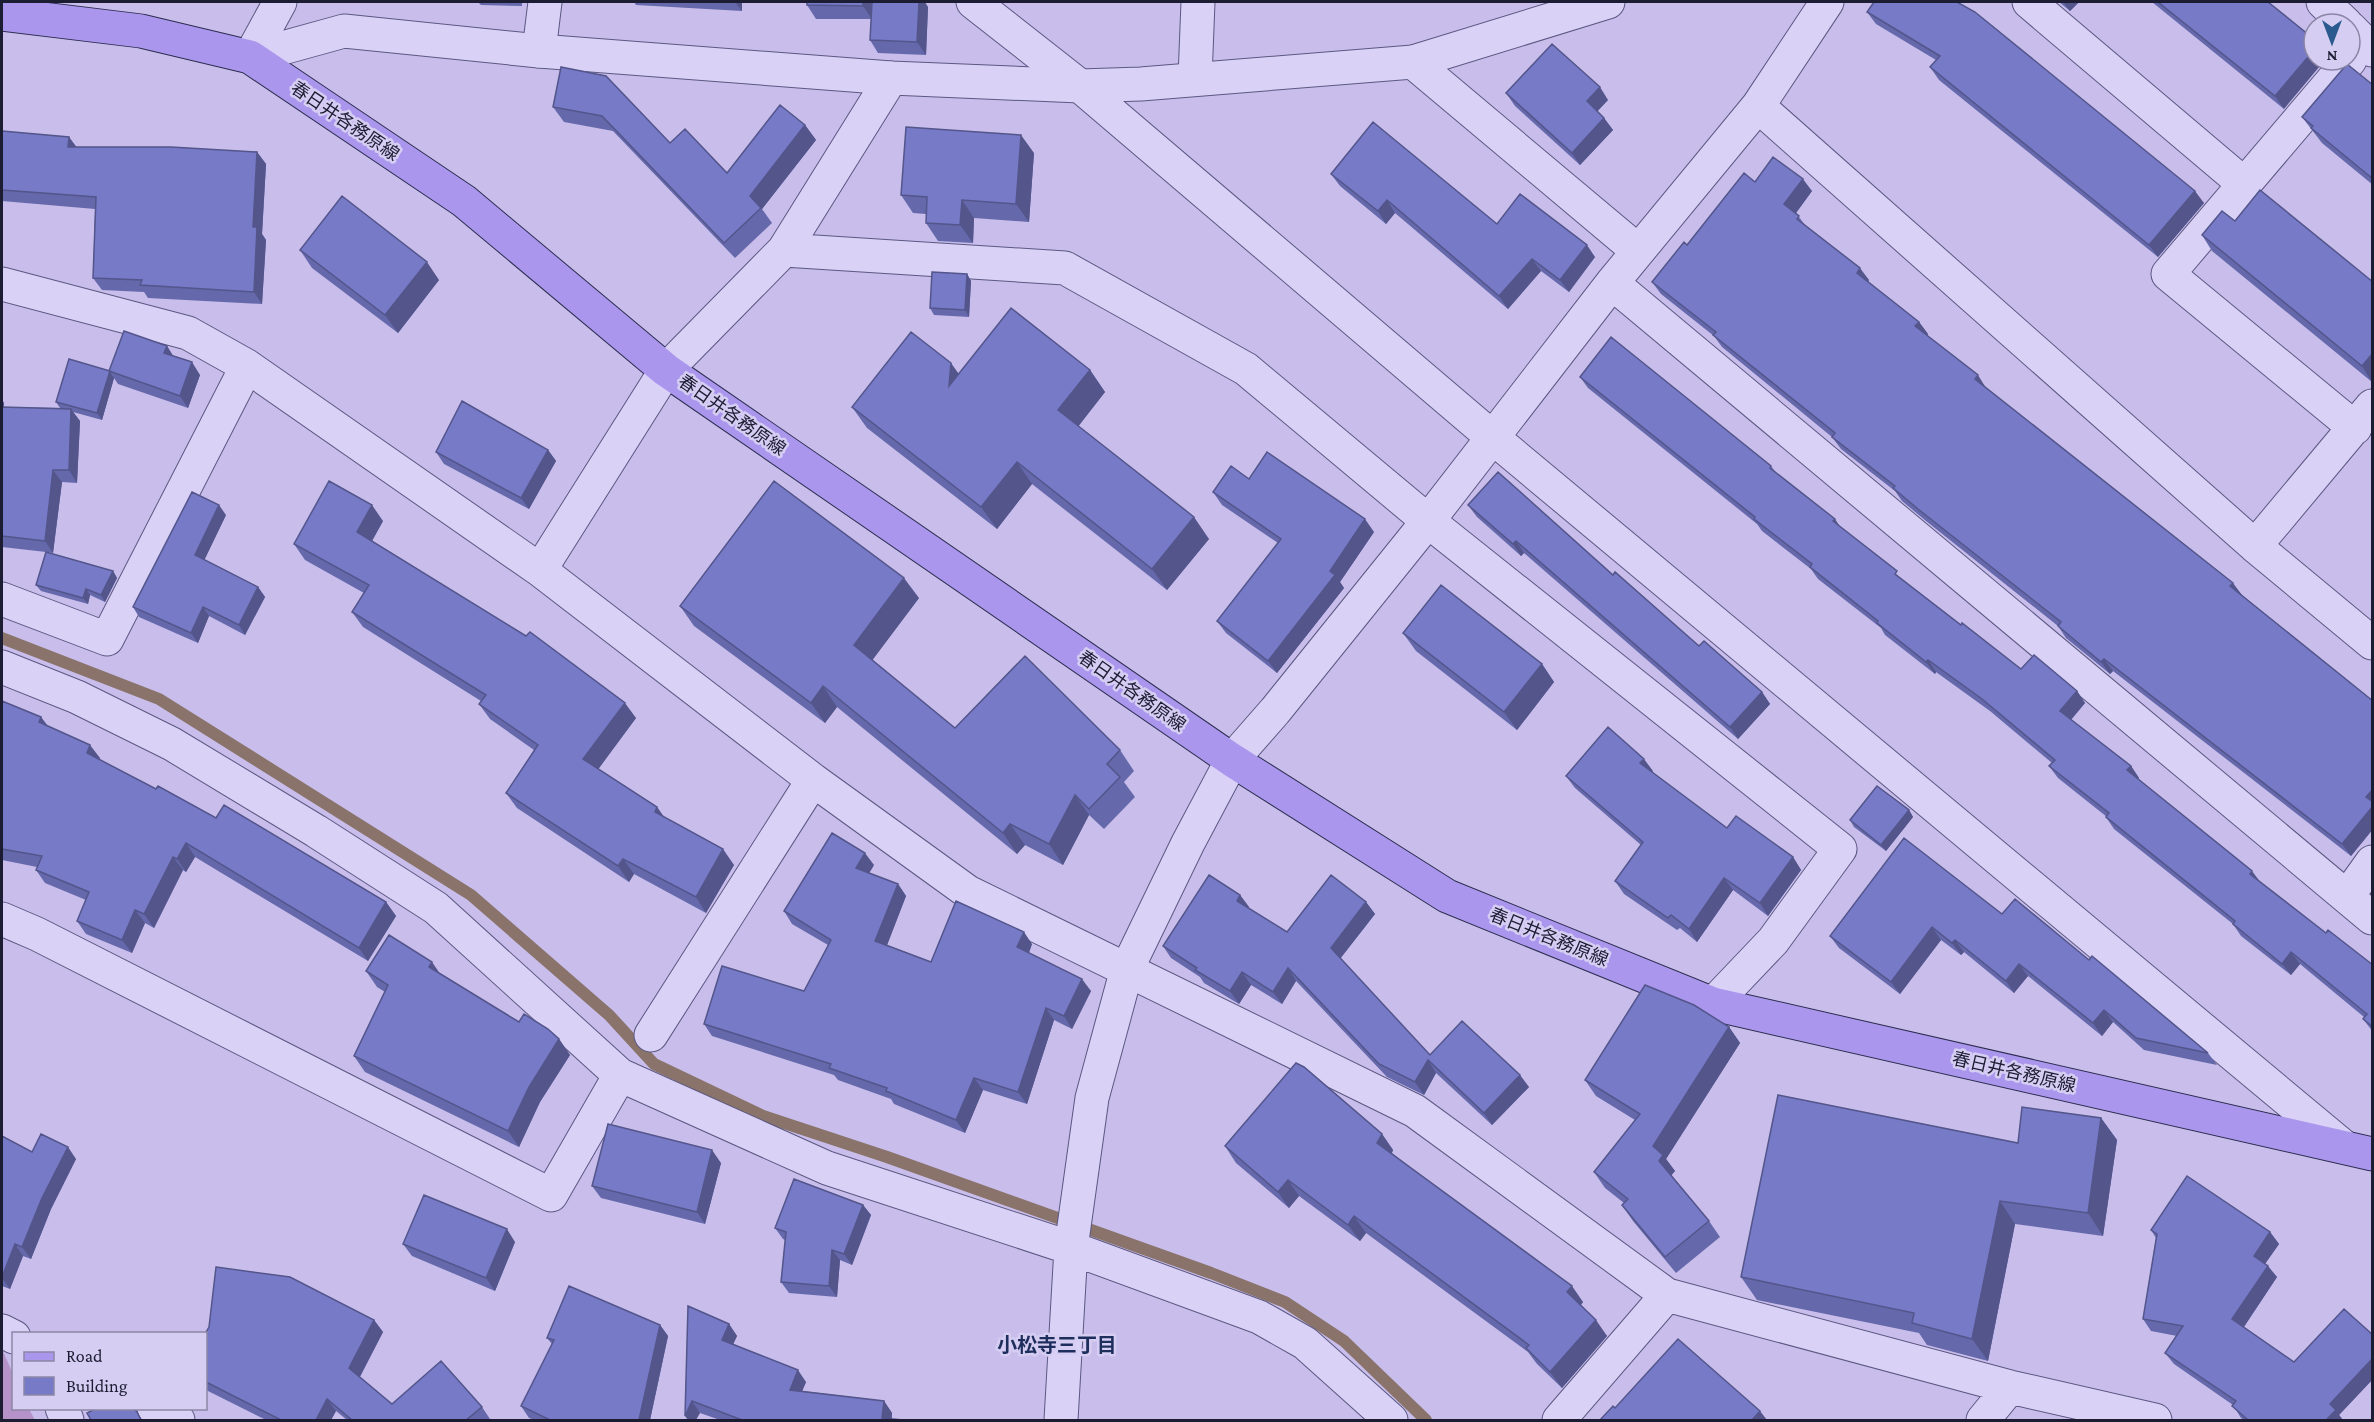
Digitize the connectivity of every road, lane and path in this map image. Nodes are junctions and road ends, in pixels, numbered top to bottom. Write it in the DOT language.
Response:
graph roads {
  1 [pos="280,2"];
  2 [pos="545,2"];
  3 [pos="973,2"];
  4 [pos="1198,2"];
  5 [pos="1608,2"];
  6 [pos="1827,2"];
  7 [pos="2029,2"];
  8 [pos="2,14"];
  9 [pos="539,51"];
  10 [pos="250,57"];
  11 [pos="1413,63"];
  12 [pos="2334,72"];
  13 [pos="891,78"];
  14 [pos="1195,78"];
  15 [pos="1080,86"];
  16 [pos="1758,106"];
  17 [pos="2244,184"];
  18 [pos="784,250"];
  19 [pos="1638,251"];
  20 [pos="1612,283"];
  21 [pos="2,284"];
  22 [pos="247,366"];
  23 [pos="666,370"];
  24 [pos="2364,417"];
  25 [pos="1492,437"];
  26 [pos="1428,521"];
  27 [pos="2255,546"];
  28 [pos="540,570"];
  29 [pos="2,599"];
  30 [pos="2373,643"];
  31 [pos="2,667"];
  32 [pos="1232,760"];
  33 [pos="813,780"];
  34 [pos="2373,862"];
  35 [pos="2347,897"];
  36 [pos="2373,918"];
  37 [pos="2,919"];
  38 [pos="1127,969"];
  39 [pos="1713,1004"];
  40 [pos="651,1035"];
  41 [pos="620,1075"];
  42 [pos="2358,1151"];
  43 [pos="1071,1248"];
  44 [pos="1667,1295"];
  45 [pos="2010,1387"];
  46 [pos="158,1410"];
  47 [pos="178,1420"];
  48 [pos="1061,1420"];
  49 [pos="1391,1420"];
  50 [pos="1559,1420"];
  51 [pos="1983,1420"];
  52 [pos="2155,1420"];
  1 -- 10 [label="street"];
  2 -- 9 [label="street"];
  3 -- 15 [label="street"];
  4 -- 14 [label="street"];
  5 -- 11 [label="street"];
  6 -- 16 [label="street"];
  7 -- 17 [label="street"];
  8 -- 10 [label="main road, 春日井各務原線"];
  9 -- 10 [label="street"];
  9 -- 13 [label="street"];
  10 -- 23 [label="main road, 春日井各務原線"];
  11 -- 14 [label="street"];
  11 -- 19 [label="street"];
  12 -- 17 [label="street"];
  13 -- 15 [label="street"];
  13 -- 18 [label="street"];
  14 -- 15 [label="street"];
  15 -- 25 [label="street"];
  16 -- 19 [label="street"];
  16 -- 27 [label="street"];
  17 -- 24 [label="street"];
  18 -- 23 [label="street"];
  18 -- 26 [label="street"];
  19 -- 20 [label="street"];
  20 -- 25 [label="street"];
  20 -- 35 [label="street"];
  21 -- 22 [label="street"];
  22 -- 28 [label="street"];
  22 -- 29 [label="street"];
  23 -- 28 [label="street"];
  23 -- 32 [label="main road, 春日井各務原線"];
  24 -- 27 [label="street"];
  25 -- 26 [label="street"];
  25 -- 42 [label="street"];
  26 -- 32 [label="street"];
  26 -- 39 [label="street"];
  27 -- 30 [label="street"];
  28 -- 33 [label="street"];
  31 -- 41 [label="street"];
  32 -- 38 [label="street"];
  32 -- 39 [label="main road, 春日井各務原線"];
  33 -- 38 [label="street"];
  33 -- 40 [label="street"];
  34 -- 35 [label="street"];
  35 -- 36 [label="street"];
  37 -- 41 [label="street"];
  38 -- 43 [label="street"];
  38 -- 44 [label="street"];
  39 -- 42 [label="main road, 春日井各務原線"];
  41 -- 43 [label="street"];
  43 -- 48 [label="street"];
  43 -- 49 [label="street"];
  44 -- 45 [label="street"];
  44 -- 50 [label="street"];
  45 -- 51 [label="street"];
  45 -- 52 [label="street"];
  46 -- 47 [label="street"];
}
